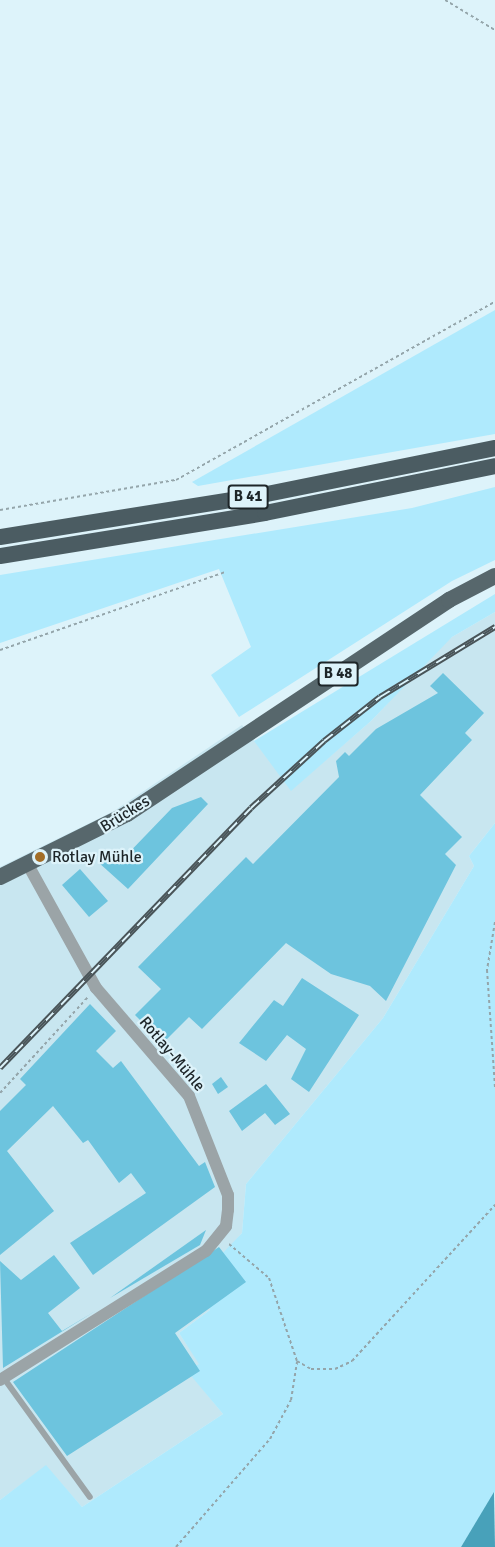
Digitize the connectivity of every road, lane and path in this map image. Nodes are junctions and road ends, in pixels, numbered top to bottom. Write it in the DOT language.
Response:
graph roads {
  1 [pos="445,0"];
  2 [pos="495,30"];
  3 [pos="495,302"];
  4 [pos="495,448"];
  5 [pos="495,466"];
  6 [pos="0,510"];
  7 [pos="0,537"];
  8 [pos="0,556"];
  9 [pos="225,572"];
  10 [pos="495,576"];
  11 [pos="0,650"];
  12 [pos="28,865"];
  13 [pos="0,877"];
  14 [pos="495,922"];
  15 [pos="96,988"];
  16 [pos="495,1088"];
  17 [pos="0,1093"];
  18 [pos="495,1205"];
  19 [pos="219,1238"];
  20 [pos="297,1361"];
  21 [pos="1,1377"];
  22 [pos="90,1497"];
  23 [pos="176,1547"];
  1 -- 2 [label="path"];
  3 -- 6 [label="path"];
  4 -- 7 [label="highway, B 41"];
  5 -- 8 [label="highway, B 41"];
  9 -- 11 [label="path"];
  10 -- 12 [label="main road, Brückes / B 48"];
  12 -- 13 [label="main road, Brückes / B 48"];
  12 -- 15 [label="street, Rotlay-Mühle"];
  14 -- 16 [label="path"];
  15 -- 17 [label="path"];
  15 -- 19 [label="street, Rotlay-Mühle"];
  18 -- 20 [label="path"];
  19 -- 20 [label="path"];
  19 -- 21 [label="street"];
  20 -- 23 [label="path"];
  21 -- 22 [label="lane"];
}
